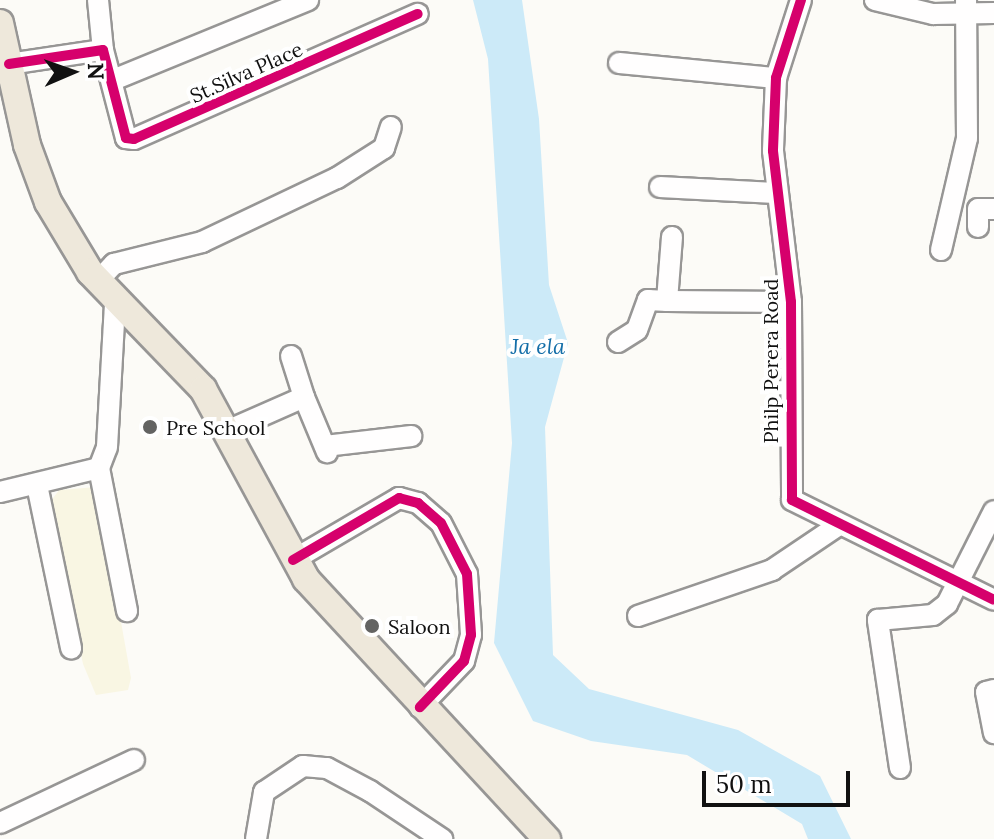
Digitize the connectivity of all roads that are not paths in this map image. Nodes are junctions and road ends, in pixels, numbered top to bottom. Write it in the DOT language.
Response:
graph roads {
  1 [pos="98,0"];
  2 [pos="308,0"];
  3 [pos="801,0"];
  4 [pos="875,0"];
  5 [pos="966,7"];
  6 [pos="994,13"];
  7 [pos="418,14"];
  8 [pos="0,23"];
  9 [pos="103,50"];
  10 [pos="619,63"];
  11 [pos="9,64"];
  12 [pos="776,78"];
  13 [pos="113,80"];
  14 [pos="391,127"];
  15 [pos="660,187"];
  16 [pos="775,193"];
  17 [pos="994,209"];
  18 [pos="978,227"];
  19 [pos="672,237"];
  20 [pos="941,250"];
  21 [pos="97,282"];
  22 [pos="667,301"];
  23 [pos="115,302"];
  24 [pos="791,302"];
  25 [pos="618,342"];
  26 [pos="291,356"];
  27 [pos="304,397"];
  28 [pos="227,431"];
  29 [pos="411,436"];
  30 [pos="99,468"];
  31 [pos="37,485"];
  32 [pos="0,492"];
  33 [pos="994,511"];
  34 [pos="839,525"];
  35 [pos="293,560"];
  36 [pos="957,580"];
  37 [pos="994,600"];
  38 [pos="127,611"];
  39 [pos="638,616"];
  40 [pos="71,648"];
  41 [pos="994,690"];
  42 [pos="420,707"];
  43 [pos="994,733"];
  44 [pos="134,760"];
  45 [pos="900,768"];
  46 [pos="0,823"];
  47 [pos="536,835"];
  48 [pos="256,839"];
  49 [pos="442,839"];
  1 -- 9 [label="street, St.Silva Place"];
  2 -- 13 [label="street, St.Silva Place"];
  3 -- 12 [label="street, Philp Perera Road"];
  4 -- 5 [label="street"];
  5 -- 6 [label="street"];
  5 -- 20 [label="street"];
  7 -- 13 [label="street, St.Silva Place"];
  8 -- 11 [label="main road"];
  9 -- 11 [label="street"];
  9 -- 13 [label="street, St.Silva Place"];
  10 -- 12 [label="street"];
  11 -- 21 [label="main road"];
  12 -- 16 [label="street, Philp Perera Road"];
  14 -- 21 [label="street"];
  15 -- 16 [label="street"];
  16 -- 24 [label="street, Philp Perera Road"];
  17 -- 18 [label="street"];
  19 -- 22 [label="street"];
  21 -- 23 [label="main road"];
  22 -- 24 [label="street"];
  22 -- 25 [label="street"];
  23 -- 28 [label="main road"];
  23 -- 30 [label="street"];
  24 -- 34 [label="street, Philp Perera Road"];
  26 -- 27 [label="street"];
  27 -- 28 [label="street"];
  27 -- 29 [label="street"];
  28 -- 35 [label="main road"];
  30 -- 31 [label="street"];
  30 -- 38 [label="street"];
  31 -- 32 [label="street"];
  31 -- 40 [label="street"];
  33 -- 36 [label="street"];
  34 -- 36 [label="street, Philp Perera Road"];
  34 -- 39 [label="street"];
  35 -- 42 [label="main road"];
  35 -- 42 [label="street"];
  36 -- 37 [label="street, Philp Perera Road"];
  36 -- 45 [label="street"];
  41 -- 43 [label="street"];
  42 -- 47 [label="main road"];
  44 -- 46 [label="street"];
  48 -- 49 [label="street"];
}
